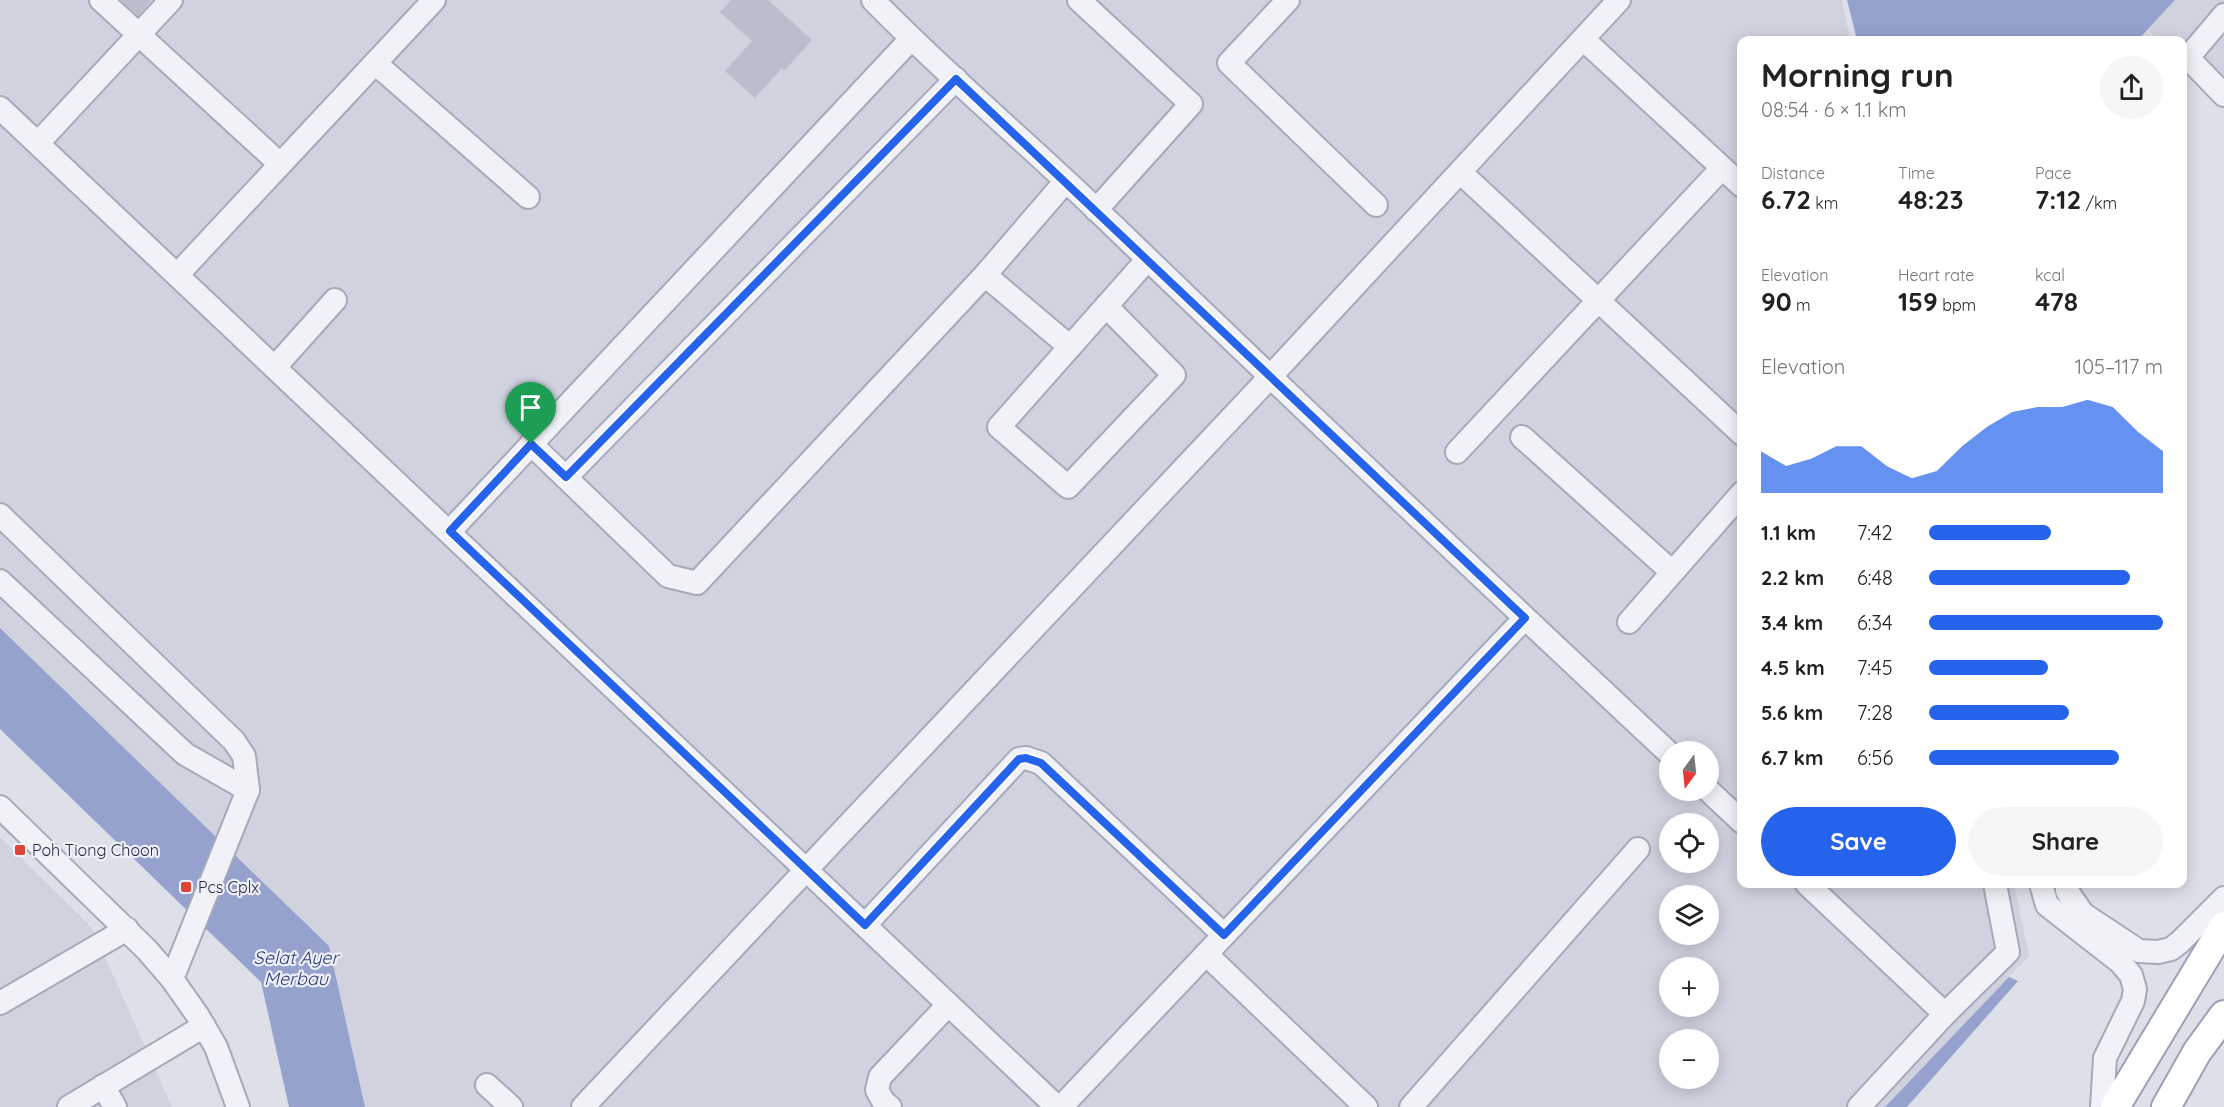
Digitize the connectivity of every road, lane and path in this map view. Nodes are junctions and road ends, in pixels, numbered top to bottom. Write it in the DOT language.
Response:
graph roads {
  1 [pos="101,0"];
  2 [pos="171,0"];
  3 [pos="435,0"];
  4 [pos="873,0"];
  5 [pos="1079,0"];
  6 [pos="1288,0"];
  7 [pos="1619,0"];
  8 [pos="2224,15"];
  9 [pos="138,34"];
  10 [pos="911,39"];
  11 [pos="1582,39"];
  12 [pos="375,63"];
  13 [pos="956,79"];
  14 [pos="2224,95"];
  15 [pos="0,108"];
  16 [pos="38,143"];
  17 [pos="280,164"];
  18 [pos="1722,168"];
  19 [pos="1460,172"];
  20 [pos="1065,182"];
  21 [pos="1737,182"];
  22 [pos="528,197"];
  23 [pos="1376,205"];
  24 [pos="1096,210"];
  25 [pos="1147,260"];
  26 [pos="177,275"];
  27 [pos="985,275"];
  28 [pos="335,300"];
  29 [pos="1599,300"];
  30 [pos="1106,306"];
  31 [pos="1070,347"];
  32 [pos="275,367"];
  33 [pos="1270,377"];
  34 [pos="1737,429"];
  35 [pos="1522,437"];
  36 [pos="531,444"];
  37 [pos="1456,452"];
  38 [pos="566,477"];
  39 [pos="1737,499"];
  40 [pos="0,515"];
  41 [pos="450,531"];
  42 [pos="1672,572"];
  43 [pos="0,581"];
  44 [pos="1525,618"];
  45 [pos="1629,622"];
  46 [pos="1659,744"];
  47 [pos="248,790"];
  48 [pos="1719,800"];
  49 [pos="0,807"];
  50 [pos="1737,817"];
  51 [pos="1638,849"];
  52 [pos="807,871"];
  53 [pos="1811,888"];
  54 [pos="1996,888"];
  55 [pos="2042,888"];
  56 [pos="2067,888"];
  57 [pos="2224,898"];
  58 [pos="865,925"];
  59 [pos="2224,926"];
  60 [pos="127,929"];
  61 [pos="1224,935"];
  62 [pos="1206,954"];
  63 [pos="172,980"];
  64 [pos="0,1003"];
  65 [pos="948,1005"];
  66 [pos="1945,1014"];
  67 [pos="2224,1015"];
  68 [pos="204,1026"];
  69 [pos="487,1085"];
  70 [pos="103,1086"];
  71 [pos="69,1107"];
  72 [pos="116,1107"];
  73 [pos="238,1107"];
  74 [pos="511,1107"];
  75 [pos="583,1107"];
  76 [pos="890,1107"];
  77 [pos="1059,1107"];
  78 [pos="1366,1107"];
  79 [pos="1411,1107"];
  80 [pos="1859,1107"];
  81 [pos="2102,1107"];
  82 [pos="2115,1107"];
  83 [pos="2166,1107"];
  1 -- 9 [label="street"];
  2 -- 9 [label="street"];
  3 -- 12 [label="street"];
  4 -- 10 [label="street"];
  5 -- 24 [label="street"];
  6 -- 23 [label="street"];
  7 -- 11 [label="street"];
  8 -- 14 [label="street"];
  9 -- 16 [label="street"];
  9 -- 17 [label="street"];
  10 -- 13 [label="street"];
  10 -- 36 [label="street"];
  11 -- 18 [label="street"];
  11 -- 19 [label="street"];
  12 -- 17 [label="street"];
  12 -- 22 [label="street"];
  13 -- 20 [label="street"];
  13 -- 38 [label="street"];
  15 -- 16 [label="street"];
  16 -- 26 [label="street"];
  17 -- 26 [label="street"];
  18 -- 21 [label="street"];
  18 -- 29 [label="street"];
  19 -- 29 [label="street"];
  19 -- 33 [label="street"];
  20 -- 24 [label="street"];
  20 -- 27 [label="street"];
  24 -- 25 [label="street"];
  25 -- 30 [label="street"];
  25 -- 33 [label="street"];
  26 -- 32 [label="street"];
  27 -- 31 [label="street"];
  27 -- 38 [label="street"];
  28 -- 32 [label="street"];
  29 -- 34 [label="street"];
  29 -- 37 [label="street"];
  30 -- 31 [label="street"];
  30 -- 31 [label="street"];
  32 -- 41 [label="street"];
  33 -- 44 [label="street"];
  33 -- 52 [label="street"];
  35 -- 42 [label="street"];
  36 -- 38 [label="street"];
  36 -- 41 [label="street"];
  39 -- 42 [label="street"];
  40 -- 47 [label="street"];
  41 -- 52 [label="street"];
  42 -- 45 [label="street"];
  43 -- 47 [label="street"];
  44 -- 46 [label="street"];
  44 -- 61 [label="street"];
  47 -- 63 [label="street"];
  48 -- 50 [label="street"];
  49 -- 60 [label="street"];
  51 -- 79 [label="street"];
  52 -- 58 [label="street"];
  52 -- 75 [label="street"];
  53 -- 66 [label="street"];
  54 -- 66 [label="street"];
  55 -- 81 [label="street"];
  56 -- 57 [label="street"];
  58 -- 61 [label="street"];
  58 -- 65 [label="street"];
  59 -- 82 [label="main road"];
  60 -- 63 [label="street"];
  60 -- 64 [label="street"];
  61 -- 62 [label="street"];
  62 -- 77 [label="street"];
  62 -- 78 [label="street"];
  63 -- 68 [label="street"];
  65 -- 76 [label="street"];
  65 -- 77 [label="street"];
  66 -- 80 [label="street"];
  67 -- 83 [label="main road"];
  68 -- 70 [label="street"];
  68 -- 73 [label="street"];
  69 -- 74 [label="street"];
  70 -- 71 [label="street"];
  70 -- 72 [label="street"];
}
